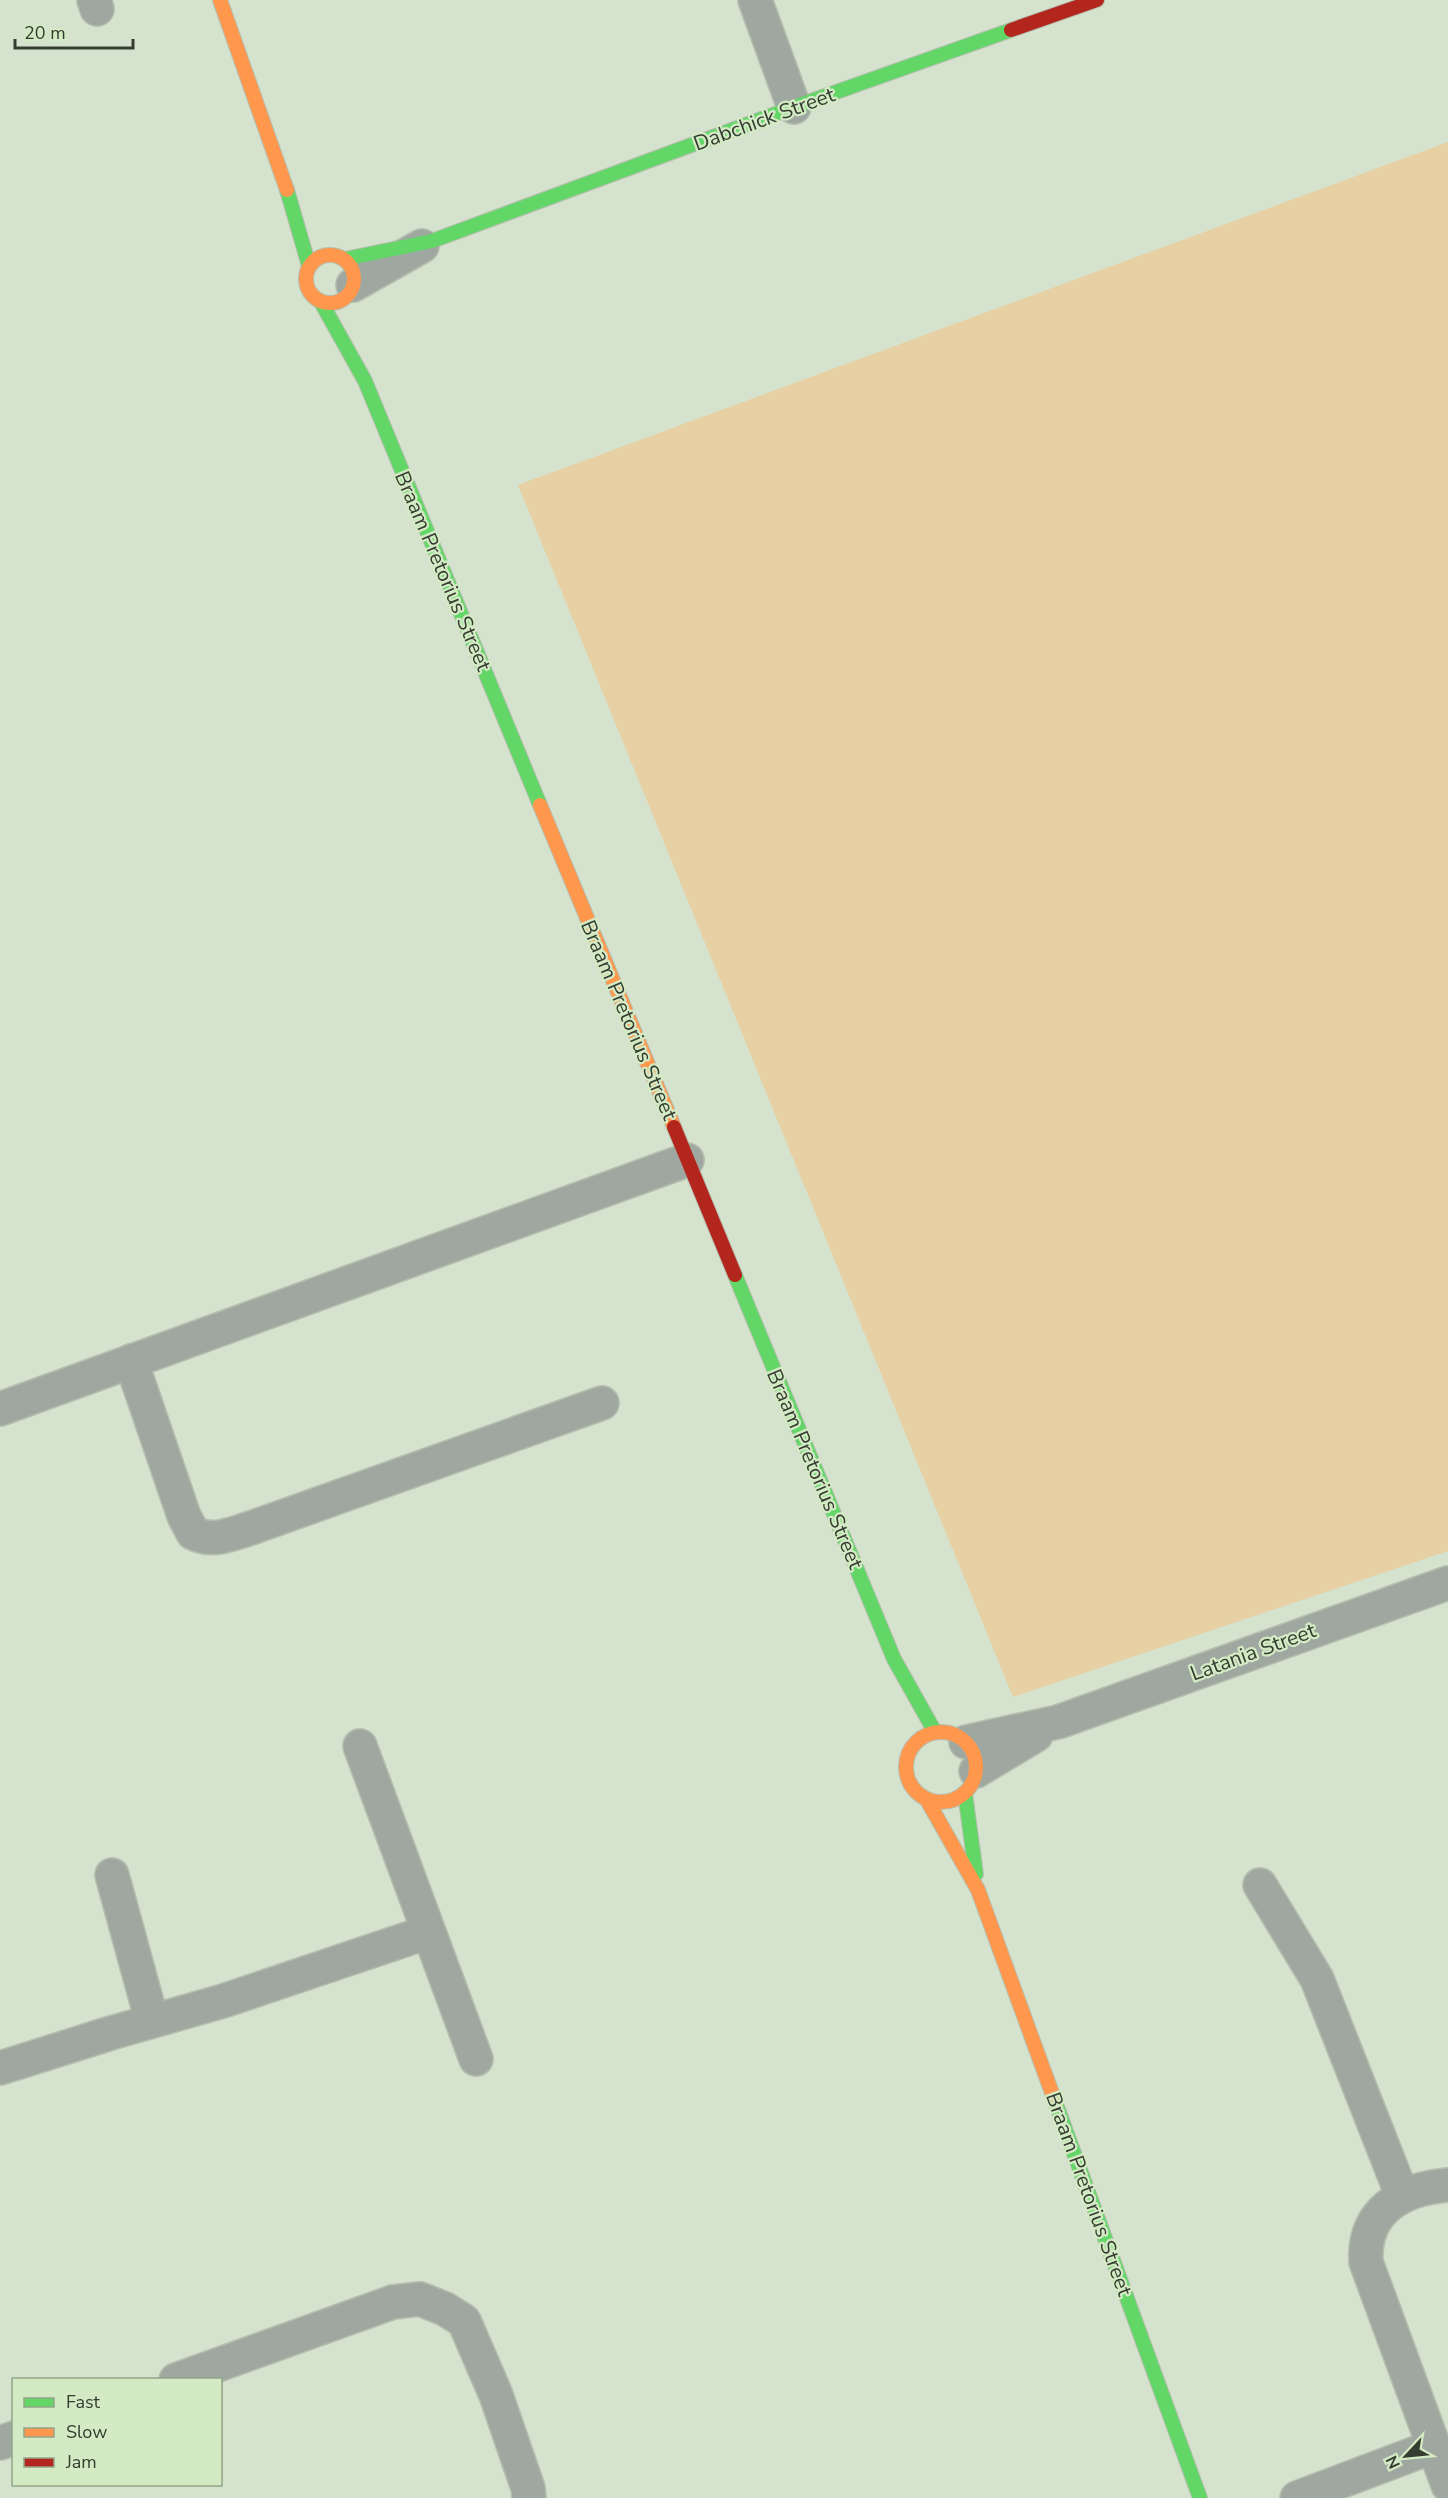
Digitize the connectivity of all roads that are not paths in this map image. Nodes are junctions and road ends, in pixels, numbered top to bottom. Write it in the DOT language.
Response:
graph roads {
  1 [pos="220,0"];
  2 [pos="755,0"];
  3 [pos="1097,0"];
  4 [pos="794,107"];
  5 [pos="285,183"];
  6 [pos="313,228"];
  7 [pos="432,241"];
  8 [pos="309,266"];
  9 [pos="350,286"];
  10 [pos="321,302"];
  11 [pos="357,337"];
  12 [pos="365,381"];
  13 [pos="687,1160"];
  14 [pos="131,1361"];
  15 [pos="602,1403"];
  16 [pos="0,1409"];
  17 [pos="1448,1583"];
  18 [pos="894,1659"];
  19 [pos="902,1705"];
  20 [pos="905,1728"];
  21 [pos="360,1746"];
  22 [pos="909,1751"];
  23 [pos="961,1759"];
  24 [pos="927,1800"];
  25 [pos="112,1875"];
  26 [pos="1260,1885"];
  27 [pos="978,1890"];
  28 [pos="428,1932"];
  29 [pos="152,2021"];
  30 [pos="476,2059"];
  31 [pos="0,2068"];
  32 [pos="1448,2185"];
  33 [pos="1402,2195"];
  34 [pos="180,2378"];
  35 [pos="1432,2447"];
  36 [pos="1448,2485"];
  37 [pos="529,2498"];
  38 [pos="1200,2498"];
  39 [pos="1297,2498"];
  1 -- 5 [label="street"];
  2 -- 4 [label="street"];
  3 -- 4 [label="street, Dabchick Street"];
  4 -- 7 [label="street, Dabchick Street"];
  5 -- 6 [label="street"];
  5 -- 8 [label="street"];
  7 -- 9 [label="street, Dabchick Street"];
  8 -- 9 [label="street"];
  8 -- 10 [label="street"];
  9 -- 10 [label="street"];
  10 -- 12 [label="street, Braam Pretorius Street"];
  11 -- 12 [label="street, Braam Pretorius Street"];
  12 -- 13 [label="street, Braam Pretorius Street"];
  13 -- 14 [label="street"];
  13 -- 18 [label="street, Braam Pretorius Street"];
  14 -- 15 [label="street"];
  14 -- 16 [label="street"];
  17 -- 23 [label="street, Latania Street"];
  18 -- 19 [label="street, Braam Pretorius Street"];
  18 -- 23 [label="street, Braam Pretorius Street"];
  20 -- 22 [label="street"];
  21 -- 28 [label="street"];
  22 -- 23 [label="street"];
  22 -- 24 [label="street"];
  23 -- 24 [label="street"];
  23 -- 27 [label="street, Braam Pretorius Street"];
  24 -- 27 [label="street, Braam Pretorius Street"];
  25 -- 29 [label="street"];
  26 -- 33 [label="street"];
  27 -- 38 [label="street, Braam Pretorius Street"];
  28 -- 29 [label="street"];
  28 -- 30 [label="street"];
  29 -- 31 [label="street"];
  32 -- 33 [label="street"];
  33 -- 35 [label="street"];
  34 -- 37 [label="street"];
  35 -- 36 [label="street"];
  35 -- 39 [label="street"];
}
